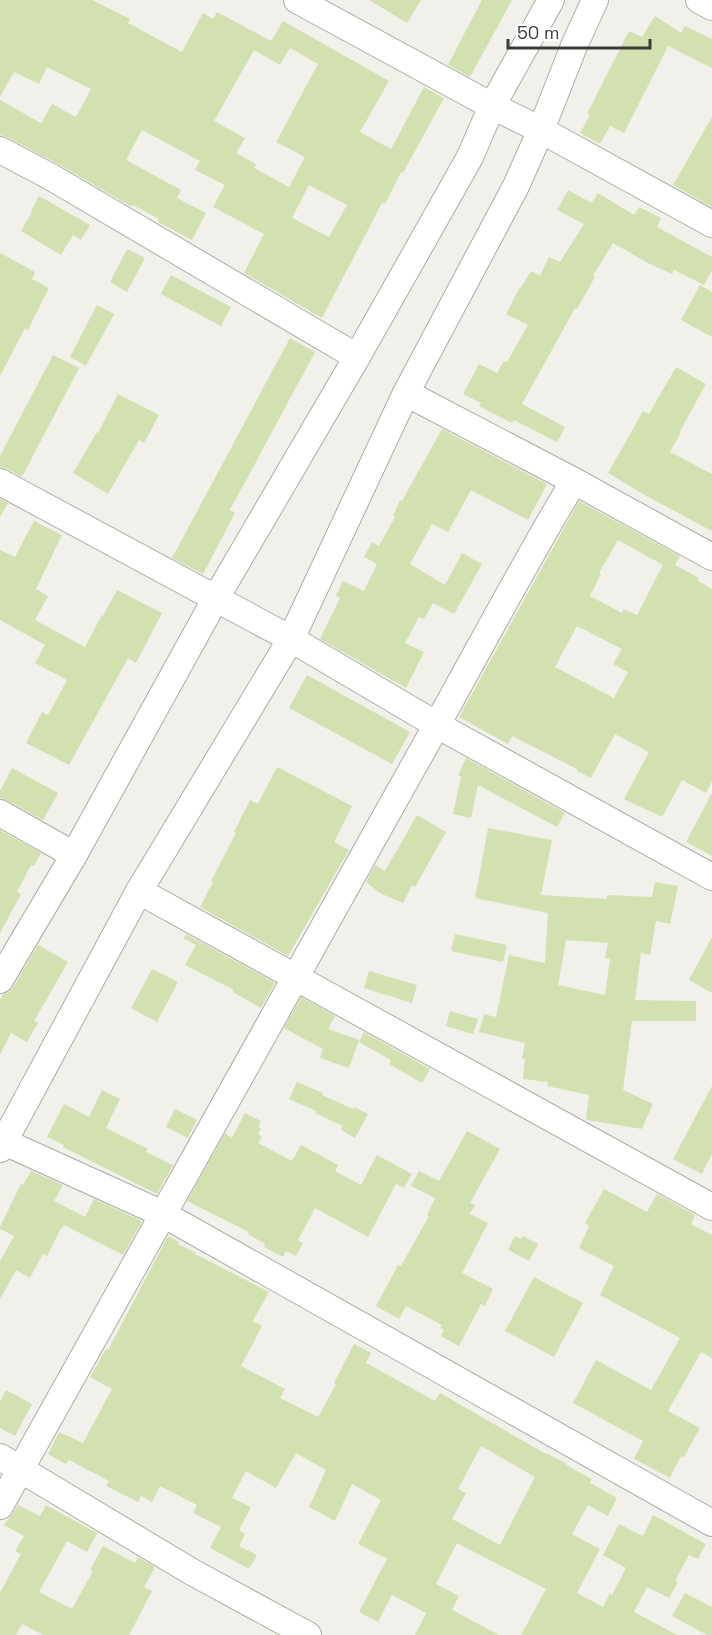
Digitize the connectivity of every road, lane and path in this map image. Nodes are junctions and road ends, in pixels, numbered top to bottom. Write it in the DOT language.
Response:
graph roads {
  1 [pos="297,0"];
  2 [pos="551,0"];
  3 [pos="595,0"];
  4 [pos="699,0"];
  5 [pos="712,7"];
  6 [pos="492,106"];
  7 [pos="541,130"];
  8 [pos="0,150"];
  9 [pos="712,224"];
  10 [pos="357,357"];
  11 [pos="406,393"];
  12 [pos="574,481"];
  13 [pos="0,482"];
  14 [pos="712,557"];
  15 [pos="216,598"];
  16 [pos="291,639"];
  17 [pos="437,725"];
  18 [pos="0,813"];
  19 [pos="74,855"];
  20 [pos="712,877"];
  21 [pos="139,891"];
  22 [pos="295,976"];
  23 [pos="0,980"];
  24 [pos="1,1144"];
  25 [pos="712,1207"];
  26 [pos="163,1214"];
  27 [pos="10,1463"];
  28 [pos="0,1506"];
  29 [pos="712,1523"];
  30 [pos="308,1635"];
  1 -- 6 [label="street"];
  2 -- 6 [label="street"];
  3 -- 7 [label="street"];
  4 -- 5 [label="street"];
  6 -- 7 [label="street"];
  6 -- 10 [label="street"];
  7 -- 9 [label="street"];
  7 -- 11 [label="street"];
  8 -- 10 [label="street"];
  10 -- 15 [label="street"];
  11 -- 12 [label="street"];
  11 -- 16 [label="street"];
  12 -- 14 [label="street"];
  12 -- 17 [label="street"];
  13 -- 15 [label="street"];
  15 -- 16 [label="street"];
  15 -- 19 [label="street"];
  16 -- 17 [label="street"];
  16 -- 21 [label="street"];
  17 -- 20 [label="street"];
  17 -- 22 [label="street"];
  18 -- 19 [label="street"];
  19 -- 23 [label="street"];
  21 -- 22 [label="street"];
  21 -- 24 [label="street"];
  22 -- 25 [label="street"];
  22 -- 26 [label="street"];
  24 -- 26 [label="street"];
  26 -- 27 [label="street"];
  26 -- 29 [label="street"];
  27 -- 28 [label="street"];
  27 -- 30 [label="street"];
}
